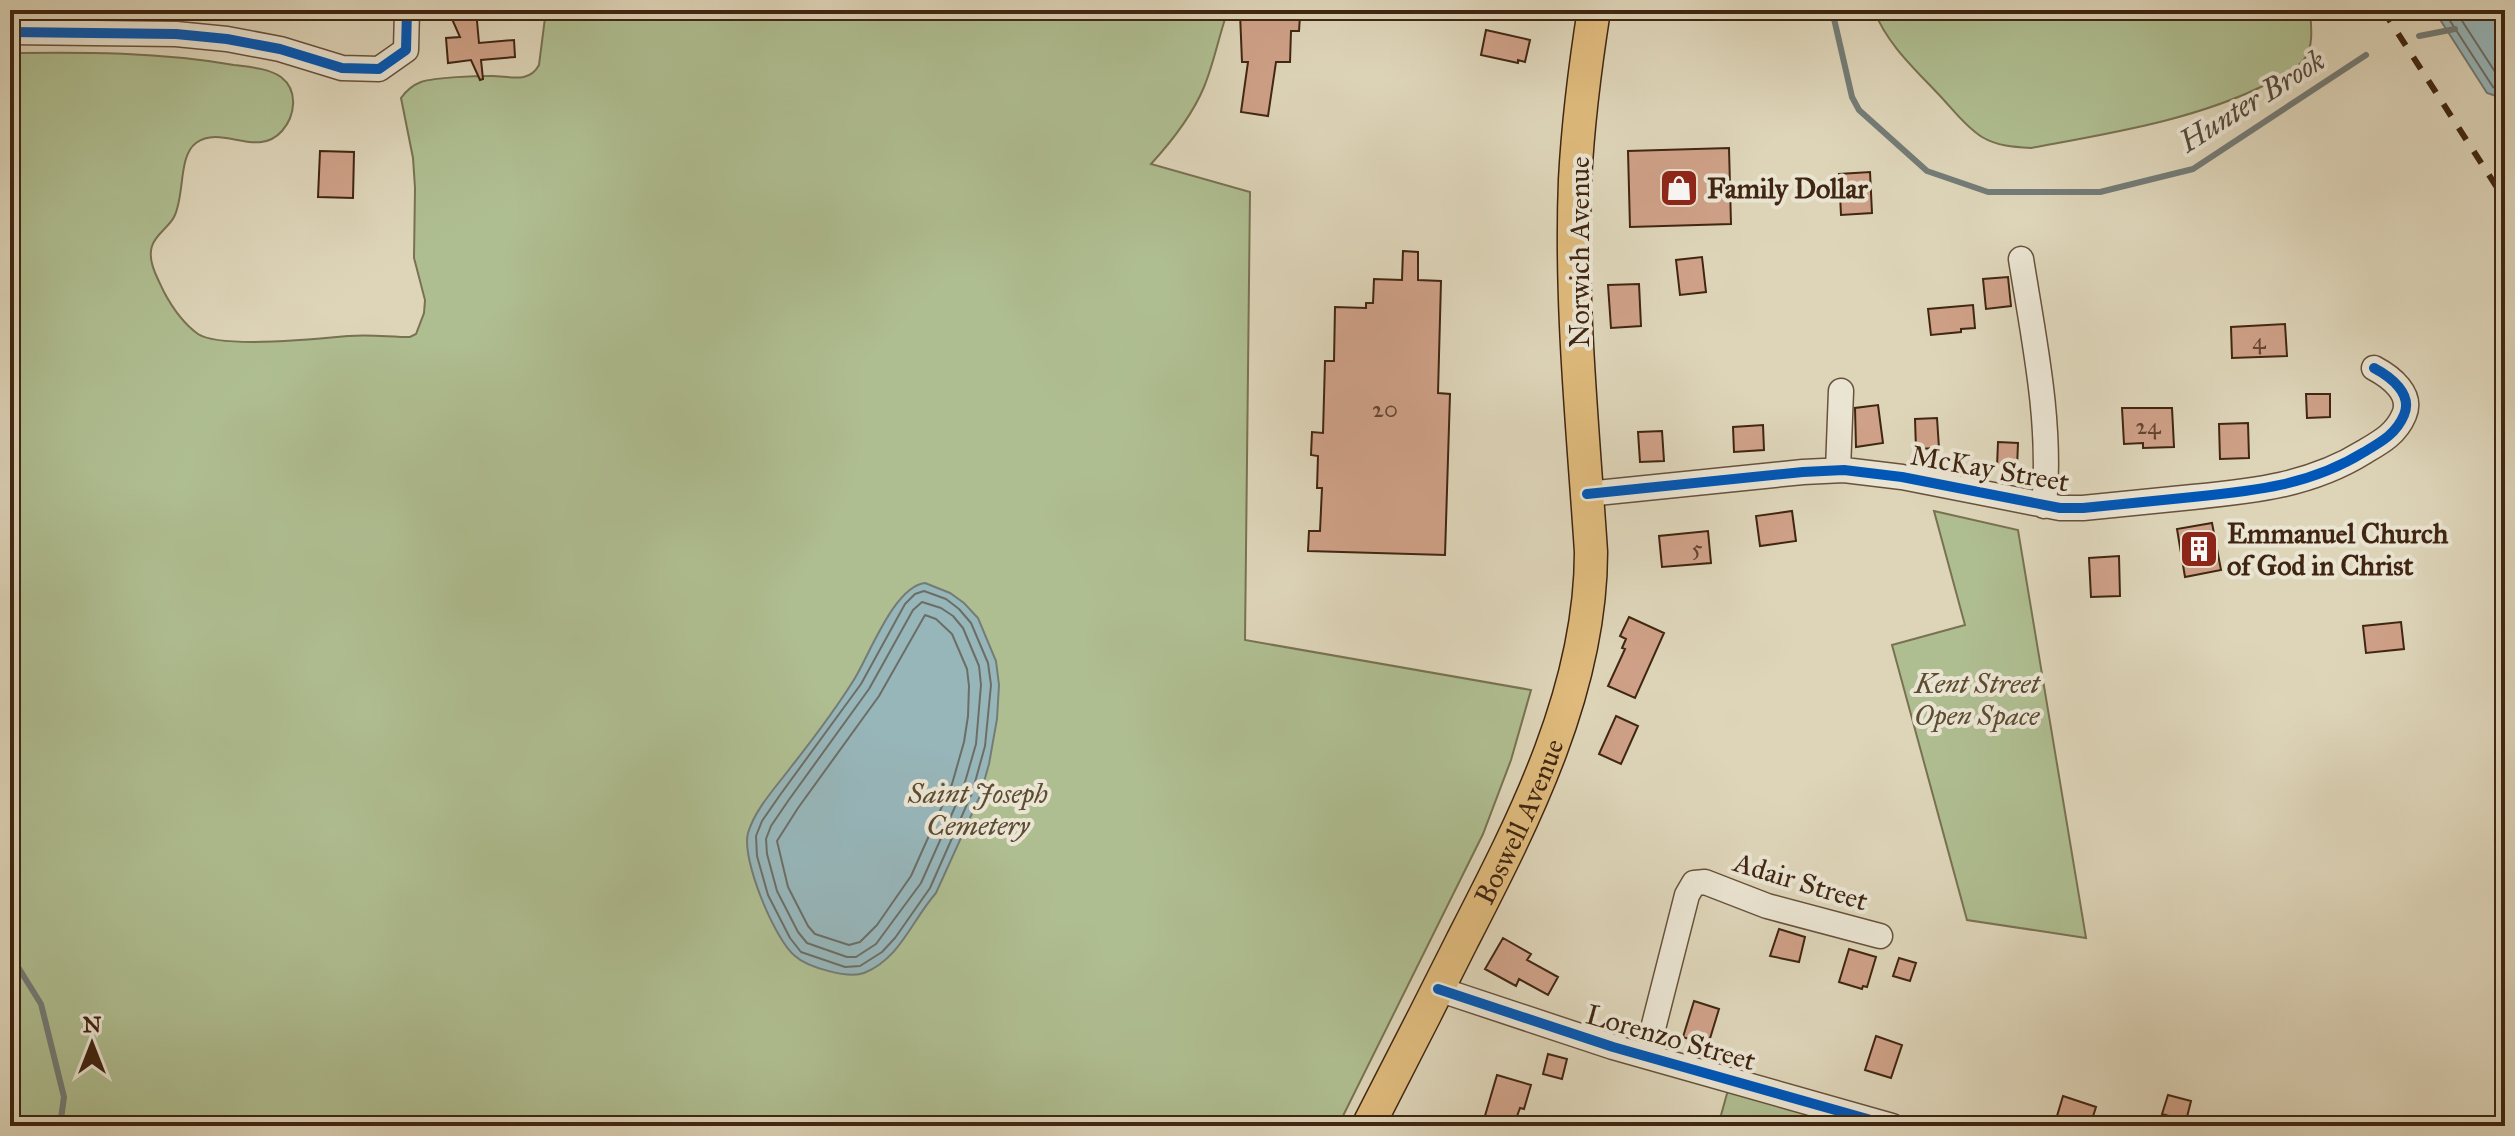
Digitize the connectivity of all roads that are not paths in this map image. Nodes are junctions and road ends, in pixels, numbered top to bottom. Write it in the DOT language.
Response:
graph roads {
  1 [pos="407,10"];
  2 [pos="1594,10"];
  3 [pos="10,32"];
  4 [pos="2021,259"];
  5 [pos="2374,368"];
  6 [pos="1841,391"];
  7 [pos="1838,470"];
  8 [pos="1587,494"];
  9 [pos="2044,506"];
  10 [pos="1880,936"];
  11 [pos="1438,989"];
  12 [pos="1646,1056"];
  13 [pos="1368,1126"];
  14 [pos="1892,1126"];
  1 -- 3 [label="street"];
  2 -- 8 [label="main road, Norwich Avenue"];
  4 -- 9 [label="street"];
  5 -- 9 [label="street, McKay Street"];
  6 -- 7 [label="street"];
  7 -- 8 [label="street, McKay Street"];
  7 -- 9 [label="street, McKay Street"];
  8 -- 11 [label="main road, Boswell Avenue"];
  10 -- 12 [label="street, Adair Street"];
  11 -- 12 [label="street, Lorenzo Street"];
  11 -- 13 [label="main road, Boswell Avenue"];
  12 -- 14 [label="street, Lorenzo Street"];
}
